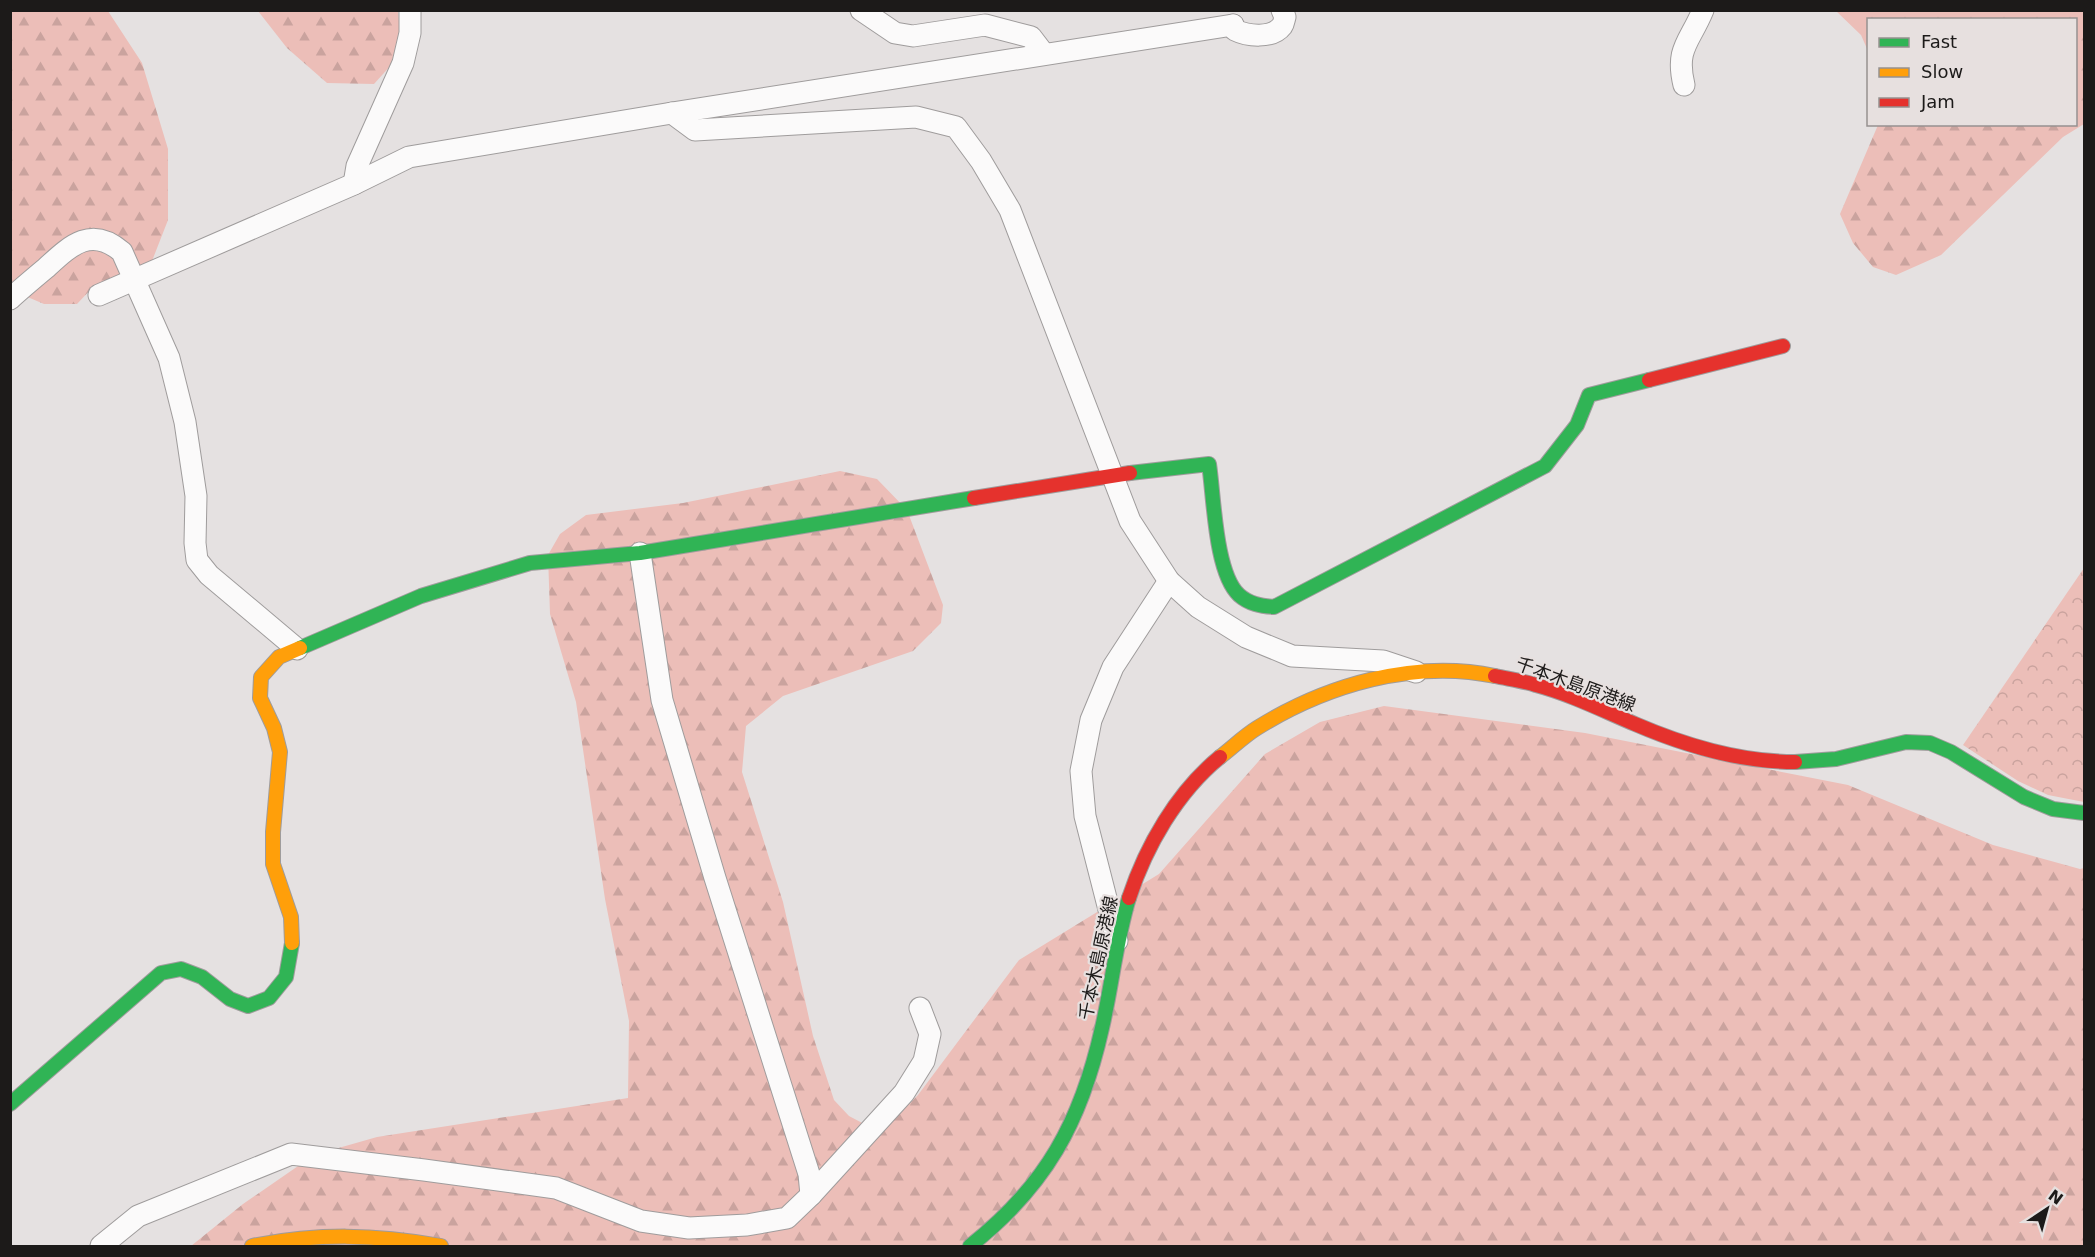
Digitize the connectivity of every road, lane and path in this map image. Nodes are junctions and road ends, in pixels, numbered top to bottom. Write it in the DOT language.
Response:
graph roads {
  1 [pos="410,10"];
  2 [pos="427,10"];
  3 [pos="861,10"];
  4 [pos="1282,10"];
  5 [pos="1703,10"];
  6 [pos="1238,18"];
  7 [pos="410,33"];
  8 [pos="1044,54"];
  9 [pos="1684,86"];
  10 [pos="672,113"];
  11 [pos="354,184"];
  12 [pos="134,280"];
  13 [pos="99,295"];
  14 [pos="10,299"];
  15 [pos="1783,346"];
  16 [pos="1113,475"];
  17 [pos="640,553"];
  18 [pos="1169,581"];
  19 [pos="297,649"];
  20 [pos="1417,672"];
  21 [pos="2085,813"];
  22 [pos="1117,942"];
  23 [pos="920,1008"];
  24 [pos="10,1104"];
  25 [pos="811,1195"];
  26 [pos="101,1246"];
  27 [pos="252,1246"];
  28 [pos="441,1246"];
  29 [pos="970,1246"];
  1 -- 7 [label="street"];
  2 -- 7 [label="street"];
  3 -- 8 [label="street"];
  4 -- 6 [label="street"];
  5 -- 9 [label="street"];
  6 -- 8 [label="street"];
  7 -- 11 [label="street"];
  8 -- 10 [label="street"];
  10 -- 11 [label="street"];
  10 -- 16 [label="street"];
  11 -- 12 [label="street"];
  12 -- 13 [label="street"];
  12 -- 14 [label="street"];
  12 -- 19 [label="street"];
  15 -- 16 [label="street"];
  16 -- 17 [label="street"];
  16 -- 18 [label="street"];
  17 -- 19 [label="street"];
  17 -- 25 [label="street"];
  18 -- 20 [label="street"];
  18 -- 22 [label="street"];
  19 -- 24 [label="street"];
  20 -- 21 [label="street, 千本木島原港線"];
  20 -- 22 [label="street, 千本木島原港線"];
  22 -- 29 [label="street, 千本木島原港線"];
  23 -- 25 [label="street"];
  25 -- 26 [label="street"];
  27 -- 28 [label="street"];
}
